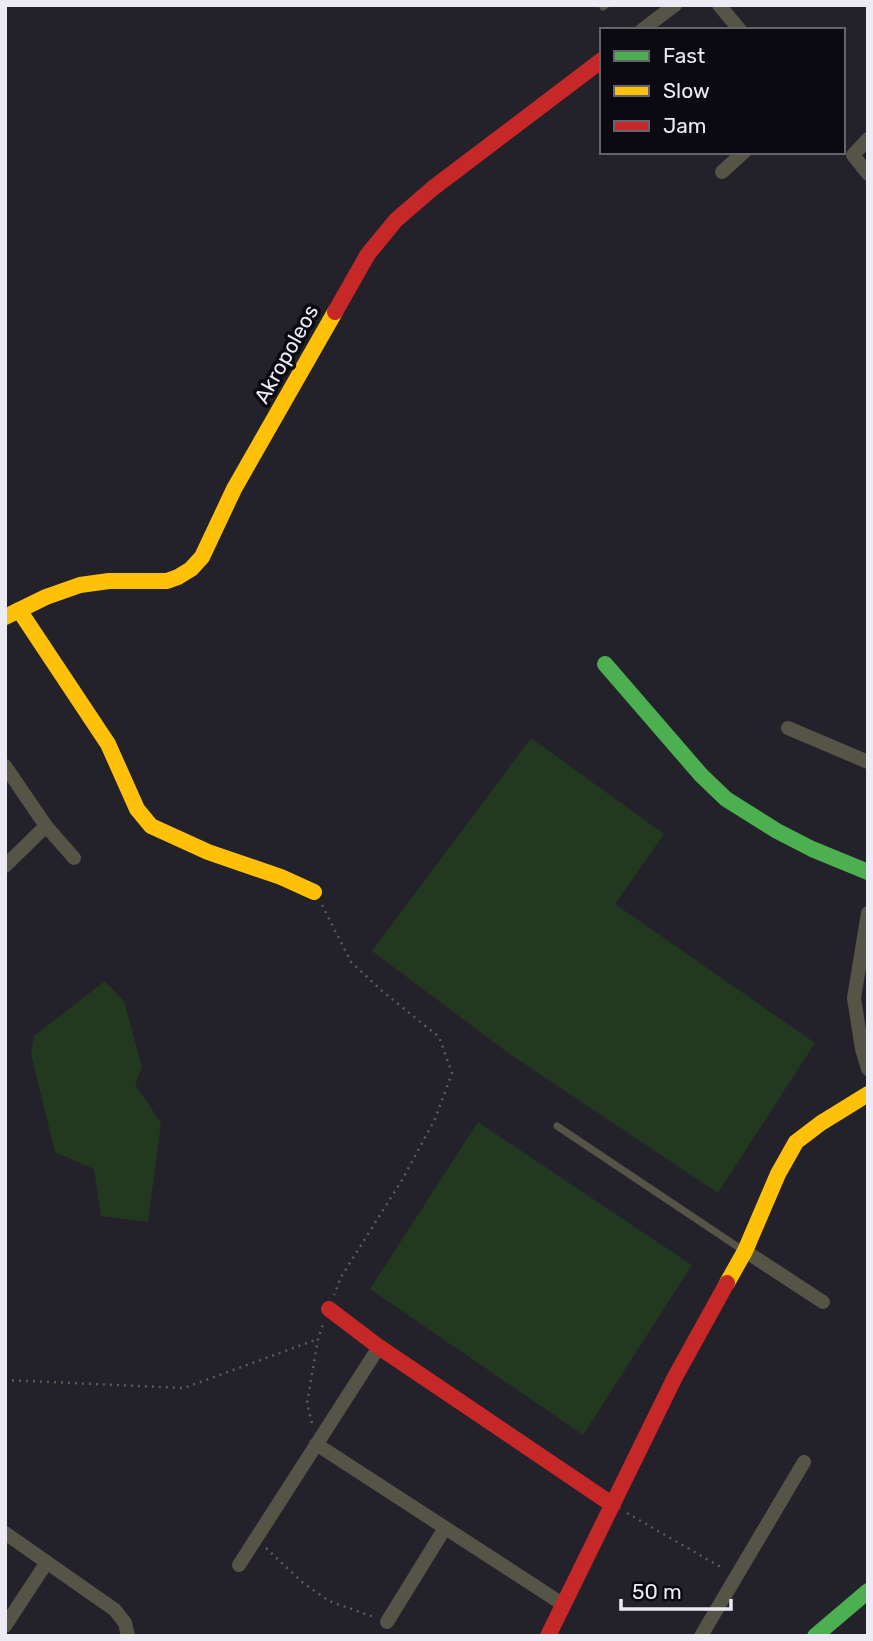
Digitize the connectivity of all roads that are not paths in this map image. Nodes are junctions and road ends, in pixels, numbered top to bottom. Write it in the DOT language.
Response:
graph roads {
  1 [pos="675,5"];
  2 [pos="719,5"];
  3 [pos="645,28"];
  4 [pos="738,28"];
  5 [pos="600,62"];
  6 [pos="868,139"];
  7 [pos="742,154"];
  8 [pos="722,172"];
  9 [pos="868,174"];
  10 [pos="12,614"];
  11 [pos="606,664"];
  12 [pos="788,728"];
  13 [pos="868,762"];
  14 [pos="5,766"];
  15 [pos="46,826"];
  16 [pos="74,858"];
  17 [pos="5,866"];
  18 [pos="868,872"];
  19 [pos="314,892"];
  20 [pos="868,913"];
  21 [pos="868,1069"];
  22 [pos="868,1094"];
  23 [pos="557,1126"];
  24 [pos="745,1251"];
  25 [pos="823,1302"];
  26 [pos="329,1309"];
  27 [pos="379,1347"];
  28 [pos="316,1444"];
  29 [pos="804,1462"];
  30 [pos="613,1505"];
  31 [pos="445,1528"];
  32 [pos="5,1533"];
  33 [pos="47,1562"];
  34 [pos="239,1564"];
  35 [pos="868,1591"];
  36 [pos="564,1605"];
  37 [pos="387,1622"];
  38 [pos="5,1626"];
  39 [pos="821,1634"];
  40 [pos="128,1636"];
  41 [pos="548,1636"];
  42 [pos="701,1636"];
  1 -- 3 [label="street"];
  2 -- 4 [label="street"];
  5 -- 10 [label="street, Akropoleos"];
  6 -- 9 [label="street"];
  7 -- 8 [label="street"];
  10 -- 19 [label="street"];
  11 -- 18 [label="street"];
  12 -- 13 [label="street"];
  14 -- 15 [label="street"];
  15 -- 16 [label="street"];
  15 -- 17 [label="street"];
  20 -- 21 [label="street"];
  22 -- 24 [label="street"];
  23 -- 24 [label="lane"];
  24 -- 25 [label="street"];
  24 -- 30 [label="street"];
  26 -- 27 [label="street"];
  27 -- 28 [label="street"];
  27 -- 30 [label="street"];
  28 -- 31 [label="street"];
  28 -- 34 [label="street"];
  29 -- 42 [label="street"];
  30 -- 36 [label="street"];
  31 -- 36 [label="street"];
  31 -- 37 [label="street"];
  32 -- 33 [label="street"];
  33 -- 38 [label="street"];
  33 -- 40 [label="street"];
  35 -- 39 [label="street"];
  36 -- 41 [label="street"];
}
